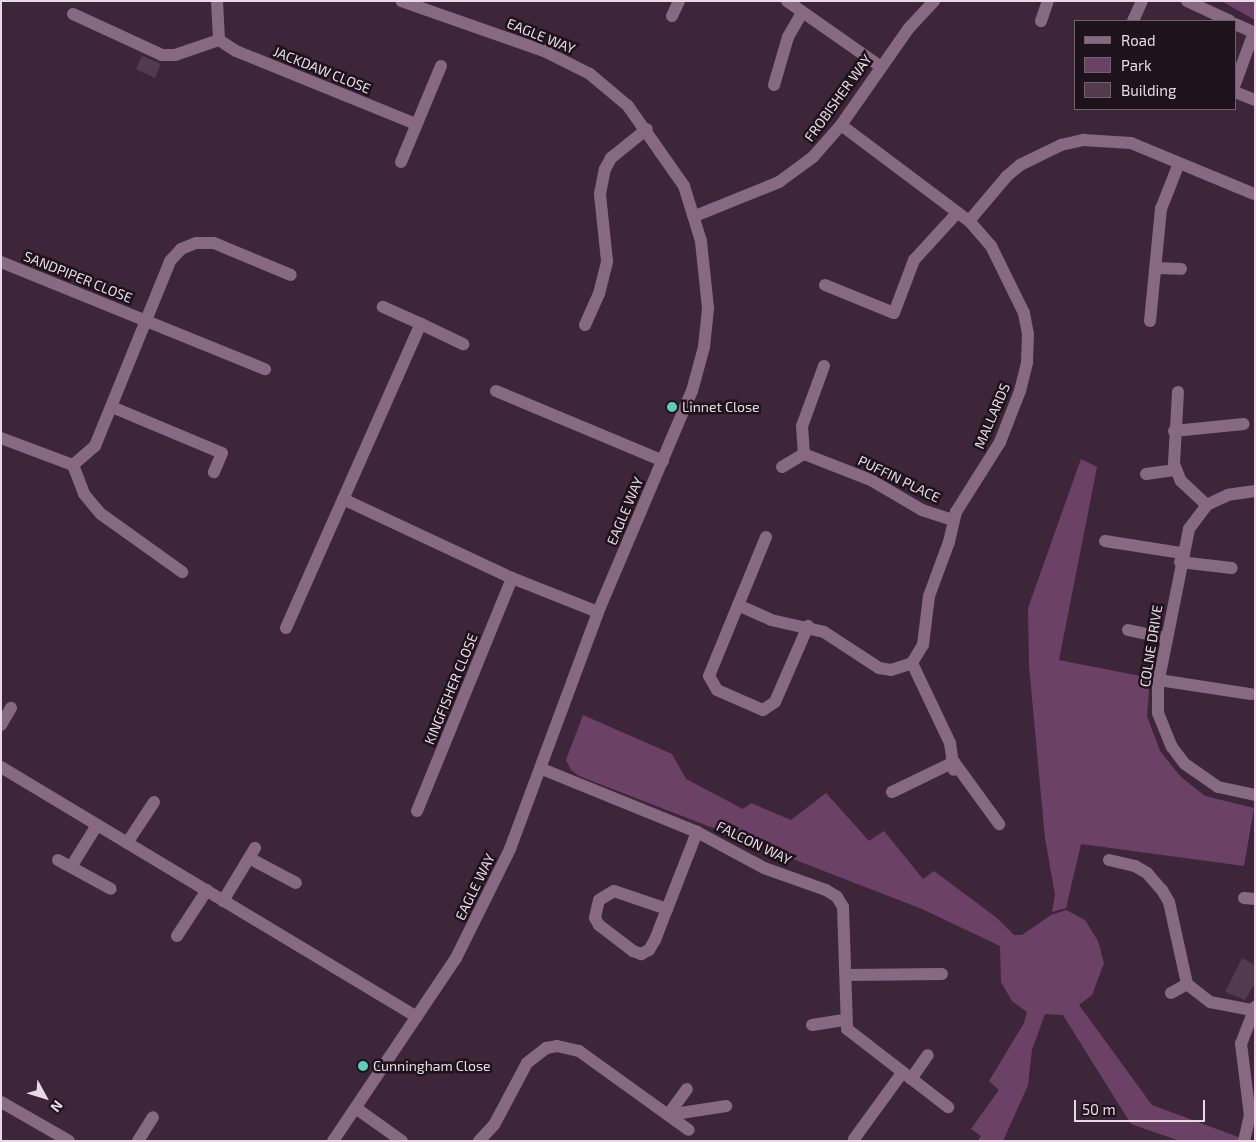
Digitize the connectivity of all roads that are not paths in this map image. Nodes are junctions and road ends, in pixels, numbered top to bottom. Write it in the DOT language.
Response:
graph roads {
  1 [pos="217,1"];
  2 [pos="401,1"];
  3 [pos="679,1"];
  4 [pos="787,1"];
  5 [pos="934,1"];
  6 [pos="1048,1"];
  7 [pos="1142,1"];
  8 [pos="1186,1"];
  9 [pos="1200,4"];
  10 [pos="802,13"];
  11 [pos="74,14"];
  12 [pos="672,16"];
  13 [pos="1210,17"];
  14 [pos="1132,20"];
  15 [pos="1225,20"];
  16 [pos="1041,21"];
  17 [pos="1236,24"];
  18 [pos="1254,32"];
  19 [pos="219,40"];
  20 [pos="441,66"];
  21 [pos="880,66"];
  22 [pos="1236,81"];
  23 [pos="774,85"];
  24 [pos="1236,92"];
  25 [pos="1255,100"];
  26 [pos="416,124"];
  27 [pos="841,125"];
  28 [pos="647,128"];
  29 [pos="401,162"];
  30 [pos="1180,163"];
  31 [pos="1254,194"];
  32 [pos="957,213"];
  33 [pos="694,216"];
  34 [pos="969,221"];
  35 [pos="1,262"];
  36 [pos="1156,268"];
  37 [pos="1182,270"];
  38 [pos="292,275"];
  39 [pos="824,285"];
  40 [pos="383,307"];
  41 [pos="144,319"];
  42 [pos="1150,321"];
  43 [pos="421,324"];
  44 [pos="585,325"];
  45 [pos="463,344"];
  46 [pos="824,366"];
  47 [pos="265,369"];
  48 [pos="496,391"];
  49 [pos="1178,392"];
  50 [pos="112,407"];
  51 [pos="1244,424"];
  52 [pos="1174,430"];
  53 [pos="1,438"];
  54 [pos="804,454"];
  55 [pos="663,461"];
  56 [pos="72,465"];
  57 [pos="782,468"];
  58 [pos="1176,470"];
  59 [pos="214,472"];
  60 [pos="1146,474"];
  61 [pos="1255,491"];
  62 [pos="343,499"];
  63 [pos="1207,505"];
  64 [pos="953,520"];
  65 [pos="766,537"];
  66 [pos="1105,541"];
  67 [pos="1181,558"];
  68 [pos="1232,568"];
  69 [pos="182,572"];
  70 [pos="512,578"];
  71 [pos="738,605"];
  72 [pos="598,612"];
  73 [pos="808,626"];
  74 [pos="286,628"];
  75 [pos="1128,630"];
  76 [pos="1166,638"];
  77 [pos="912,662"];
  78 [pos="1159,680"];
  79 [pos="1251,694"];
  80 [pos="11,708"];
  81 [pos="1,725"];
  82 [pos="1,767"];
  83 [pos="954,768"];
  84 [pos="542,769"];
  85 [pos="892,792"];
  86 [pos="1255,794"];
  87 [pos="154,802"];
  88 [pos="417,811"];
  89 [pos="999,824"];
  90 [pos="96,825"];
  91 [pos="697,832"];
  92 [pos="128,843"];
  93 [pos="58,860"];
  94 [pos="1108,860"];
  95 [pos="71,867"];
  96 [pos="296,883"];
  97 [pos="111,889"];
  98 [pos="207,890"];
  99 [pos="223,901"];
  100 [pos="667,909"];
  101 [pos="177,936"];
  102 [pos="942,974"];
  103 [pos="847,975"];
  104 [pos="1187,984"];
  105 [pos="1170,993"];
  106 [pos="1253,1008"];
  107 [pos="416,1017"];
  108 [pos="844,1020"];
  109 [pos="812,1025"];
  110 [pos="928,1055"];
  111 [pos="906,1076"];
  112 [pos="687,1089"];
  113 [pos="1,1102"];
  114 [pos="726,1106"];
  115 [pos="948,1107"];
  116 [pos="357,1109"];
  117 [pos="668,1114"];
  118 [pos="153,1117"];
  119 [pos="689,1130"];
  120 [pos="854,1139"];
  121 [pos="69,1141"];
  122 [pos="138,1141"];
  123 [pos="333,1141"];
  124 [pos="402,1141"];
  125 [pos="479,1141"];
  126 [pos="1244,1141"];
  1 -- 19 [label="street"];
  2 -- 28 [label="street, EAGLE WAY"];
  3 -- 12 [label="street"];
  4 -- 10 [label="street"];
  5 -- 21 [label="street, FROBISHER WAY"];
  6 -- 16 [label="street"];
  7 -- 14 [label="street"];
  8 -- 9 [label="street"];
  9 -- 13 [label="street"];
  10 -- 21 [label="street"];
  10 -- 23 [label="street"];
  11 -- 19 [label="street"];
  13 -- 15 [label="street"];
  17 -- 18 [label="street"];
  18 -- 22 [label="street"];
  19 -- 26 [label="street, JACKDAW CLOSE"];
  20 -- 26 [label="street"];
  21 -- 27 [label="street, FROBISHER WAY"];
  24 -- 25 [label="street"];
  26 -- 29 [label="street"];
  27 -- 32 [label="street, MALLARDS"];
  27 -- 33 [label="street, FROBISHER WAY"];
  28 -- 33 [label="street, EAGLE WAY"];
  28 -- 44 [label="street"];
  30 -- 31 [label="street"];
  30 -- 34 [label="street"];
  30 -- 36 [label="street"];
  32 -- 34 [label="street, MALLARDS"];
  32 -- 39 [label="street"];
  33 -- 55 [label="street, EAGLE WAY"];
  34 -- 64 [label="street, MALLARDS"];
  35 -- 41 [label="street, SANDPIPER CLOSE"];
  36 -- 37 [label="street"];
  36 -- 42 [label="street"];
  38 -- 41 [label="street, SANDPIPER CLOSE"];
  40 -- 43 [label="street"];
  41 -- 47 [label="street"];
  41 -- 50 [label="street, SANDPIPER CLOSE"];
  43 -- 45 [label="street"];
  43 -- 62 [label="street"];
  46 -- 54 [label="street"];
  48 -- 55 [label="street"];
  49 -- 52 [label="street"];
  50 -- 56 [label="street, SANDPIPER CLOSE"];
  50 -- 59 [label="street"];
  51 -- 52 [label="street"];
  52 -- 58 [label="street"];
  53 -- 56 [label="street"];
  54 -- 57 [label="street"];
  54 -- 64 [label="street, PUFFIN PLACE"];
  55 -- 72 [label="street, EAGLE WAY"];
  56 -- 69 [label="street"];
  58 -- 60 [label="street"];
  58 -- 63 [label="street"];
  61 -- 63 [label="street, COLNE DRIVE"];
  62 -- 70 [label="street"];
  62 -- 74 [label="street"];
  63 -- 67 [label="street, COLNE DRIVE"];
  64 -- 77 [label="street, MALLARDS"];
  65 -- 71 [label="street"];
  66 -- 67 [label="street"];
  67 -- 68 [label="street"];
  67 -- 76 [label="street, COLNE DRIVE"];
  70 -- 72 [label="street"];
  70 -- 88 [label="street, KINGFISHER CLOSE"];
  71 -- 73 [label="street"];
  71 -- 73 [label="street"];
  72 -- 84 [label="street, EAGLE WAY"];
  73 -- 77 [label="street"];
  75 -- 76 [label="street"];
  76 -- 78 [label="street, COLNE DRIVE"];
  77 -- 83 [label="street"];
  78 -- 79 [label="street"];
  78 -- 86 [label="street, COLNE DRIVE"];
  80 -- 81 [label="street"];
  82 -- 90 [label="street"];
  83 -- 85 [label="street"];
  83 -- 89 [label="street"];
  84 -- 91 [label="street, FALCON WAY"];
  84 -- 107 [label="street, EAGLE WAY"];
  87 -- 92 [label="street"];
  90 -- 92 [label="street"];
  90 -- 95 [label="street"];
  91 -- 100 [label="street"];
  91 -- 103 [label="street, FALCON WAY"];
  92 -- 98 [label="street"];
  93 -- 95 [label="street"];
  94 -- 104 [label="street"];
  95 -- 97 [label="street"];
  96 -- 99 [label="street"];
  98 -- 99 [label="street"];
  98 -- 101 [label="street"];
  99 -- 107 [label="street"];
  100 -- 100 [label="street"];
  102 -- 103 [label="street"];
  103 -- 108 [label="street, FALCON WAY"];
  104 -- 105 [label="street"];
  104 -- 106 [label="street"];
  106 -- 126 [label="street"];
  107 -- 116 [label="street, EAGLE WAY"];
  108 -- 109 [label="street"];
  108 -- 111 [label="street"];
  110 -- 111 [label="street"];
  111 -- 115 [label="street"];
  111 -- 120 [label="street"];
  112 -- 117 [label="street"];
  113 -- 121 [label="street"];
  114 -- 117 [label="street"];
  116 -- 123 [label="street, EAGLE WAY"];
  116 -- 124 [label="street"];
  117 -- 119 [label="street"];
  117 -- 125 [label="street"];
  118 -- 122 [label="street"];
}
